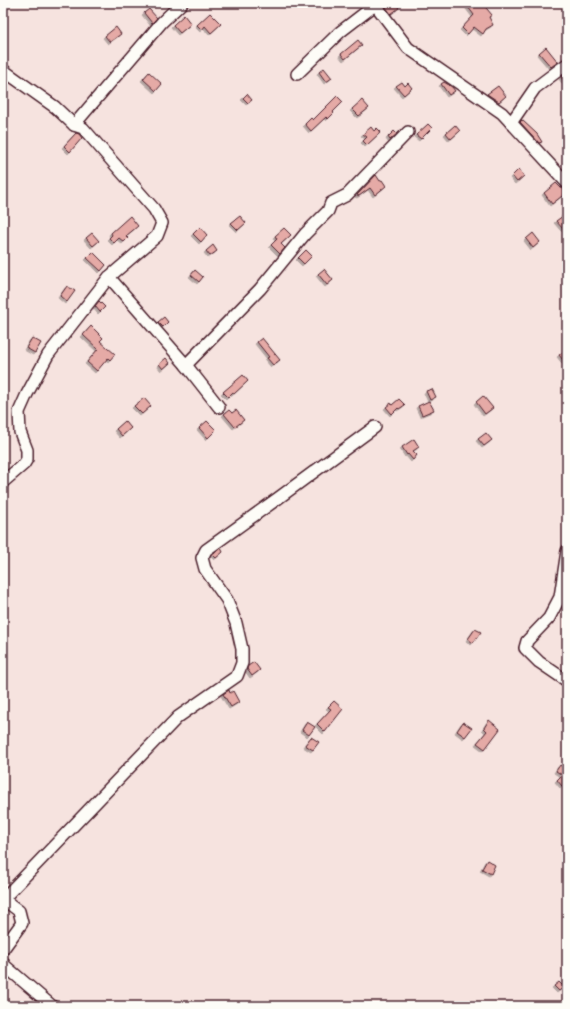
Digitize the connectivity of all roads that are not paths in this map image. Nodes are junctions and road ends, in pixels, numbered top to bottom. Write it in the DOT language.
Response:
graph roads {
  1 [pos="182,3"];
  2 [pos="374,4"];
  3 [pos="567,64"];
  4 [pos="3,70"];
  5 [pos="297,74"];
  6 [pos="511,123"];
  7 [pos="74,125"];
  8 [pos="408,132"];
  9 [pos="567,183"];
  10 [pos="109,277"];
  11 [pos="186,365"];
  12 [pos="219,407"];
  13 [pos="375,427"];
  14 [pos="3,482"];
  15 [pos="567,551"];
  16 [pos="567,681"];
  17 [pos="3,949"];
  18 [pos="3,962"];
  19 [pos="52,1006"];
  1 -- 7 [label="street"];
  2 -- 5 [label="street"];
  2 -- 6 [label="street"];
  3 -- 6 [label="street"];
  4 -- 7 [label="street"];
  6 -- 9 [label="street"];
  7 -- 10 [label="street"];
  8 -- 11 [label="street"];
  10 -- 11 [label="street"];
  10 -- 14 [label="street"];
  11 -- 12 [label="street"];
  13 -- 17 [label="street"];
  15 -- 16 [label="street"];
  18 -- 19 [label="street"];
}
